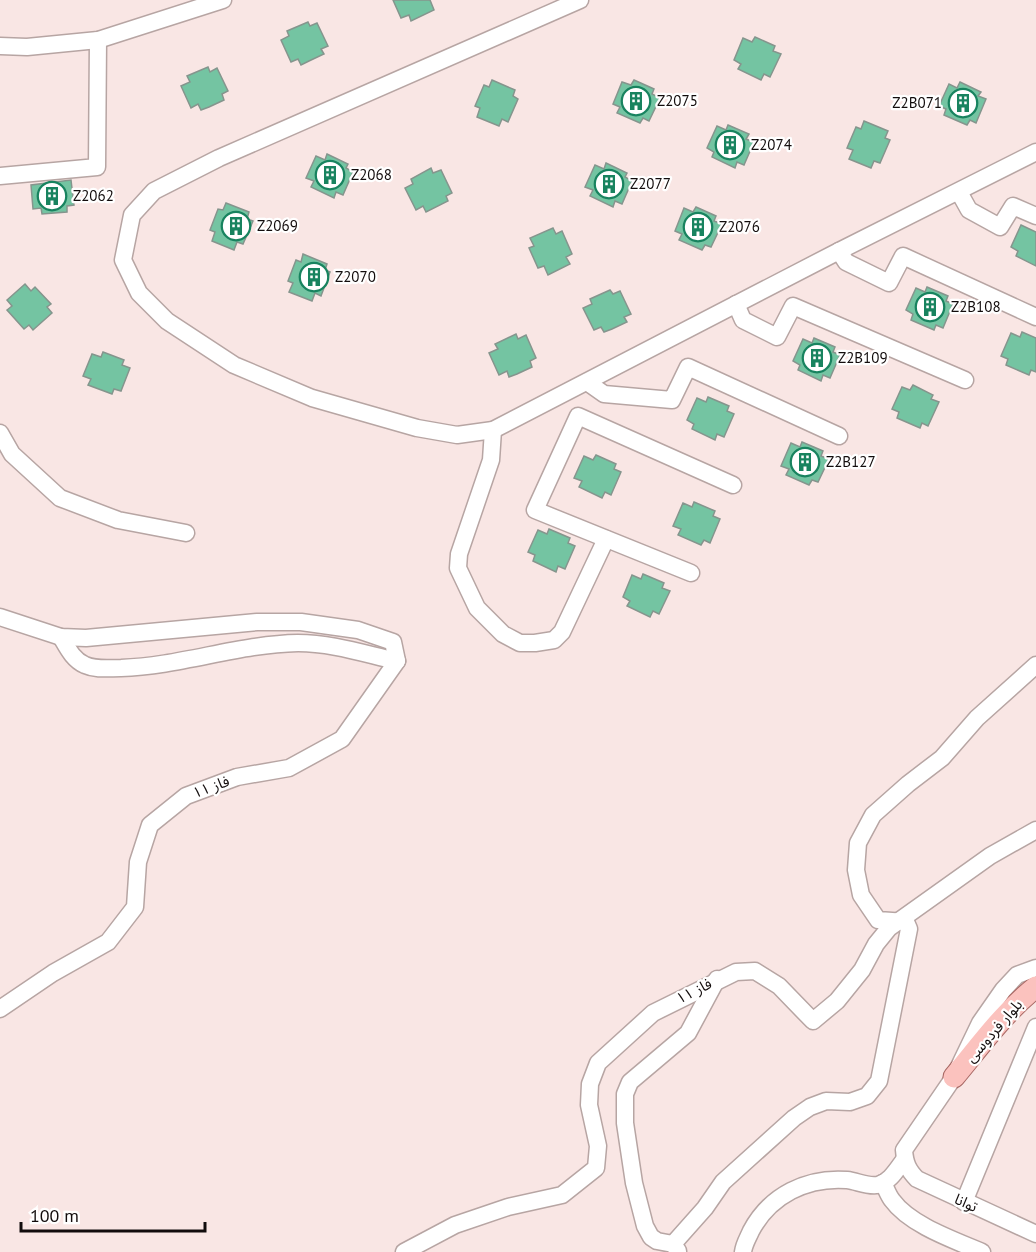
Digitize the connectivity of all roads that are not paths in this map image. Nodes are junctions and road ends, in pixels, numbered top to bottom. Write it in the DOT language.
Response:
graph roads {
  1 [pos="223,0"];
  2 [pos="580,0"];
  3 [pos="98,40"];
  4 [pos="0,46"];
  5 [pos="1036,152"];
  6 [pos="0,176"];
  7 [pos="959,192"];
  8 [pos="1036,216"];
  9 [pos="839,251"];
  10 [pos="736,304"];
  11 [pos="1036,317"];
  12 [pos="964,380"];
  13 [pos="587,381"];
  14 [pos="493,430"];
  15 [pos="0,433"];
  16 [pos="839,436"];
  17 [pos="733,485"];
  18 [pos="186,533"];
  19 [pos="606,539"];
  20 [pos="691,573"];
  21 [pos="0,617"];
  22 [pos="61,637"];
  23 [pos="398,661"];
  24 [pos="1036,665"];
  25 [pos="1036,830"];
  26 [pos="897,922"];
  27 [pos="1036,968"];
  28 [pos="717,979"];
  29 [pos="1036,987"];
  30 [pos="0,1009"];
  31 [pos="1036,1027"];
  32 [pos="954,1077"];
  33 [pos="904,1160"];
  34 [pos="884,1183"];
  35 [pos="964,1202"];
  36 [pos="1036,1234"];
  37 [pos="676,1248"];
  38 [pos="404,1252"];
  39 [pos="743,1252"];
  40 [pos="982,1252"];
  1 -- 3 [label="street"];
  2 -- 14 [label="street"];
  3 -- 4 [label="street"];
  3 -- 6 [label="street"];
  5 -- 7 [label="street"];
  7 -- 8 [label="street"];
  7 -- 9 [label="street"];
  9 -- 10 [label="street"];
  9 -- 11 [label="street"];
  10 -- 12 [label="street"];
  10 -- 13 [label="street"];
  13 -- 14 [label="street"];
  13 -- 16 [label="street"];
  14 -- 19 [label="street"];
  15 -- 18 [label="street"];
  17 -- 19 [label="street"];
  19 -- 20 [label="street"];
  21 -- 22 [label="street"];
  22 -- 23 [label="street"];
  22 -- 23 [label="street"];
  23 -- 30 [label="street, فاز ۱۱"];
  24 -- 26 [label="street"];
  25 -- 26 [label="street, فاز ۱۱"];
  26 -- 28 [label="street, فاز ۱۱"];
  26 -- 37 [label="street"];
  27 -- 32 [label="street, بلوار فردوسی"];
  28 -- 37 [label="street"];
  28 -- 38 [label="street, فاز ۱۱"];
  29 -- 32 [label="main road, بلوار فردوسی"];
  31 -- 35 [label="street"];
  32 -- 33 [label="street, بلوار فردوسی"];
  33 -- 34 [label="street, بلوار فردوسی"];
  33 -- 35 [label="street, توانا"];
  34 -- 39 [label="street"];
  34 -- 40 [label="street"];
  35 -- 36 [label="street, توانا"];
}
